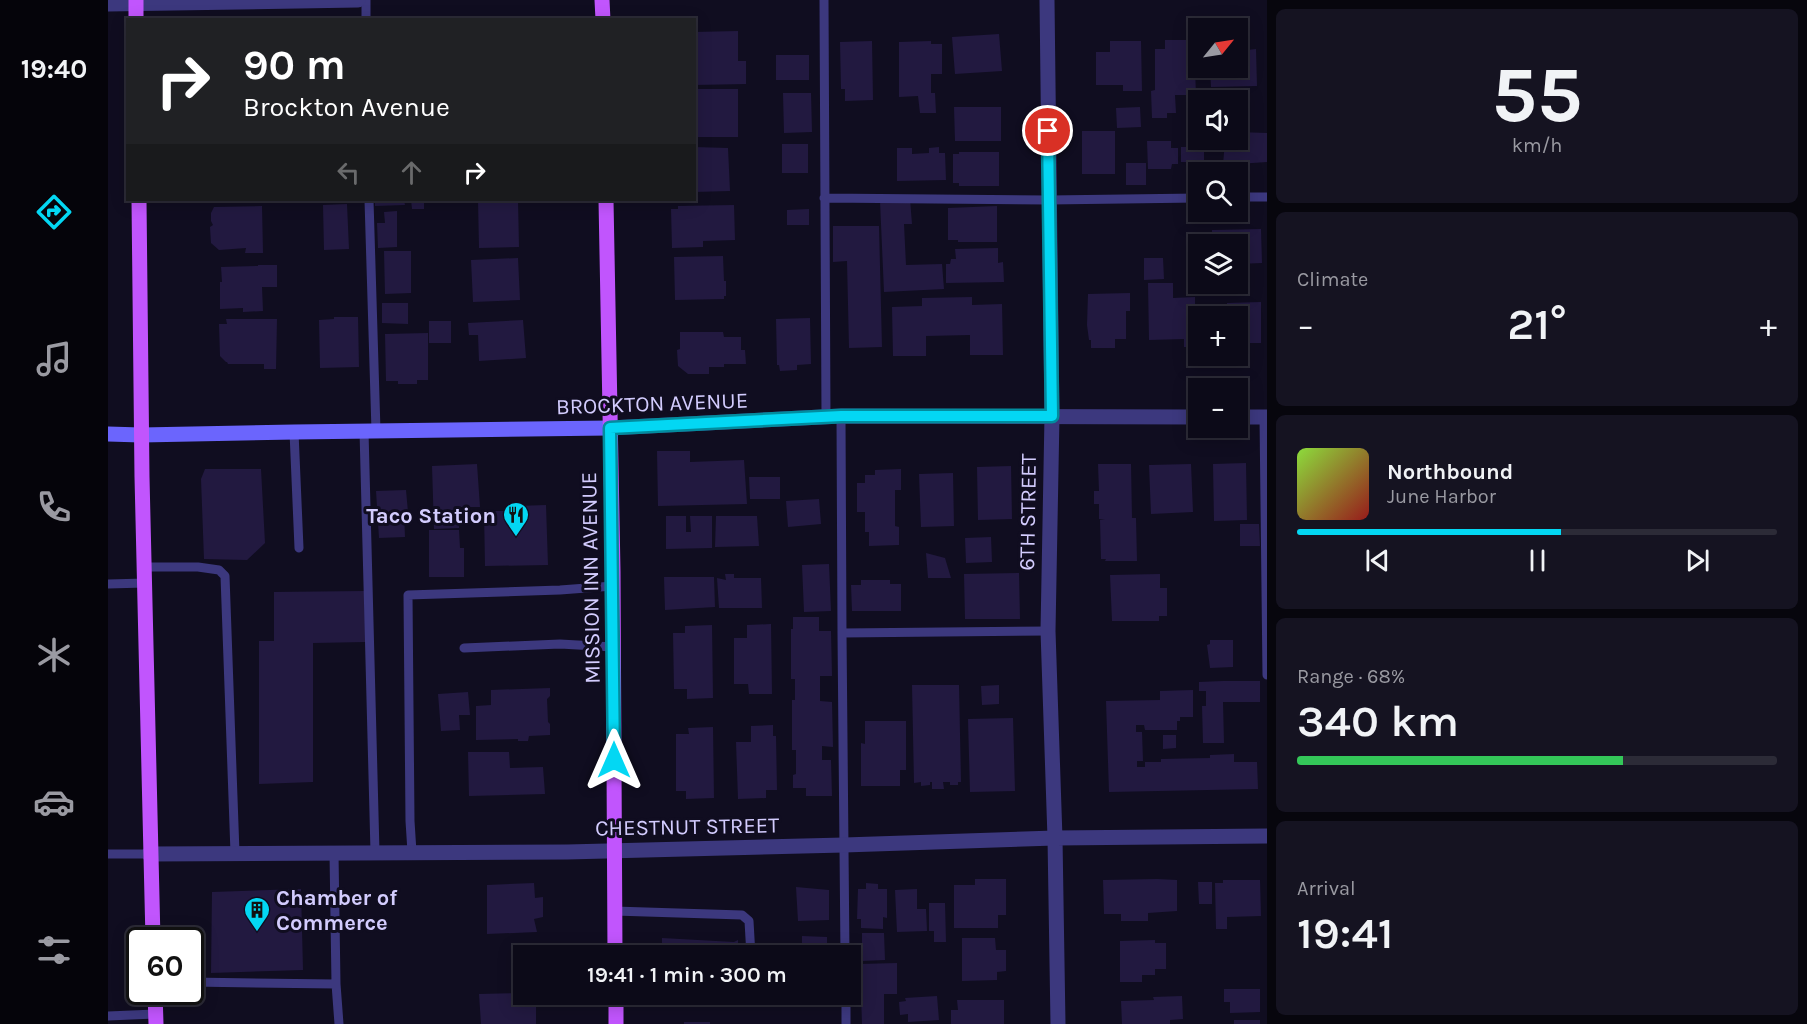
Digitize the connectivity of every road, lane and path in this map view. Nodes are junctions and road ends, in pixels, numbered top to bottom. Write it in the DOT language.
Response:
graph roads {
  1 [pos="358,0"];
  2 [pos="366,0"];
  3 [pos="602,0"];
  4 [pos="824,0"];
  5 [pos="1047,0"];
  6 [pos="136,2"];
  7 [pos="108,4"];
  8 [pos="136,18"];
  9 [pos="366,18"];
  10 [pos="603,18"];
  11 [pos="1248,197"];
  12 [pos="1267,197"];
  13 [pos="824,198"];
  14 [pos="1188,198"];
  15 [pos="1049,200"];
  16 [pos="139,201"];
  17 [pos="369,201"];
  18 [pos="606,201"];
  19 [pos="834,416"];
  20 [pos="1052,416"];
  21 [pos="1188,417"];
  22 [pos="1248,417"];
  23 [pos="1265,417"];
  24 [pos="610,428"];
  25 [pos="370,431"];
  26 [pos="294,432"];
  27 [pos="108,434"];
  28 [pos="141,435"];
  29 [pos="299,549"];
  30 [pos="144,567"];
  31 [pos="145,583"];
  32 [pos="108,584"];
  33 [pos="613,586"];
  34 [pos="1048,631"];
  35 [pos="842,633"];
  36 [pos="614,646"];
  37 [pos="464,648"];
  38 [pos="1267,675"];
  39 [pos="1267,836"];
  40 [pos="1055,838"];
  41 [pos="844,845"];
  42 [pos="615,850"];
  43 [pos="375,852"];
  44 [pos="412,852"];
  45 [pos="235,853"];
  46 [pos="334,853"];
  47 [pos="108,854"];
  48 [pos="149,854"];
  49 [pos="614,911"];
  50 [pos="152,927"];
  51 [pos="615,945"];
  52 [pos="750,945"];
  53 [pos="845,945"];
  54 [pos="204,982"];
  55 [pos="336,984"];
  56 [pos="616,1005"];
  57 [pos="846,1005"];
  58 [pos="108,1016"];
  59 [pos="156,1019"];
  60 [pos="339,1024"];
  61 [pos="616,1024"];
  62 [pos="846,1024"];
  63 [pos="1058,1024"];
  1 -- 6 [label="street"];
  2 -- 9 [label="lane"];
  3 -- 10 [label="main road"];
  4 -- 13 [label="lane"];
  5 -- 15 [label="street, 6TH STREET"];
  6 -- 7 [label="street"];
  6 -- 8 [label="main road"];
  11 -- 12 [label="lane"];
  13 -- 15 [label="lane"];
  13 -- 19 [label="lane"];
  14 -- 15 [label="lane"];
  15 -- 20 [label="street, 6TH STREET"];
  16 -- 28 [label="main road"];
  17 -- 25 [label="lane"];
  18 -- 24 [label="main road, MISSION INN AVENUE"];
  19 -- 20 [label="street, BROCKTON AVENUE"];
  19 -- 24 [label="street, BROCKTON AVENUE"];
  19 -- 35 [label="lane"];
  20 -- 21 [label="street, BROCKTON AVENUE"];
  20 -- 34 [label="street, 6TH STREET"];
  22 -- 23 [label="street"];
  23 -- 38 [label="lane"];
  24 -- 25 [label="main road, BROCKTON AVENUE"];
  24 -- 33 [label="main road, MISSION INN AVENUE"];
  25 -- 26 [label="main road, BROCKTON AVENUE"];
  25 -- 43 [label="lane"];
  26 -- 28 [label="main road, BROCKTON AVENUE"];
  26 -- 29 [label="lane"];
  27 -- 28 [label="main road, BROCKTON AVENUE"];
  28 -- 30 [label="main road"];
  30 -- 31 [label="main road"];
  30 -- 45 [label="lane"];
  31 -- 32 [label="lane"];
  31 -- 48 [label="main road"];
  33 -- 36 [label="main road, MISSION INN AVENUE"];
  33 -- 44 [label="lane"];
  34 -- 35 [label="lane"];
  34 -- 40 [label="street, 6TH STREET"];
  35 -- 41 [label="lane"];
  36 -- 37 [label="lane"];
  36 -- 42 [label="main road, MISSION INN AVENUE"];
  39 -- 40 [label="street, CHESTNUT STREET"];
  40 -- 41 [label="street, CHESTNUT STREET"];
  40 -- 63 [label="street, 6TH STREET"];
  41 -- 42 [label="street, CHESTNUT STREET"];
  41 -- 53 [label="lane"];
  42 -- 44 [label="street, CHESTNUT STREET"];
  42 -- 49 [label="main road, MISSION INN AVENUE"];
  43 -- 44 [label="street, CHESTNUT STREET"];
  43 -- 46 [label="street, CHESTNUT STREET"];
  45 -- 46 [label="street, CHESTNUT STREET"];
  45 -- 48 [label="street, CHESTNUT STREET"];
  46 -- 55 [label="lane"];
  47 -- 48 [label="lane, CHESTNUT STREET"];
  48 -- 50 [label="main road"];
  49 -- 51 [label="main road, MISSION INN AVENUE"];
  49 -- 52 [label="lane"];
  54 -- 55 [label="lane"];
  55 -- 60 [label="lane"];
  56 -- 61 [label="main road"];
  57 -- 62 [label="lane"];
  58 -- 59 [label="lane"];
}
